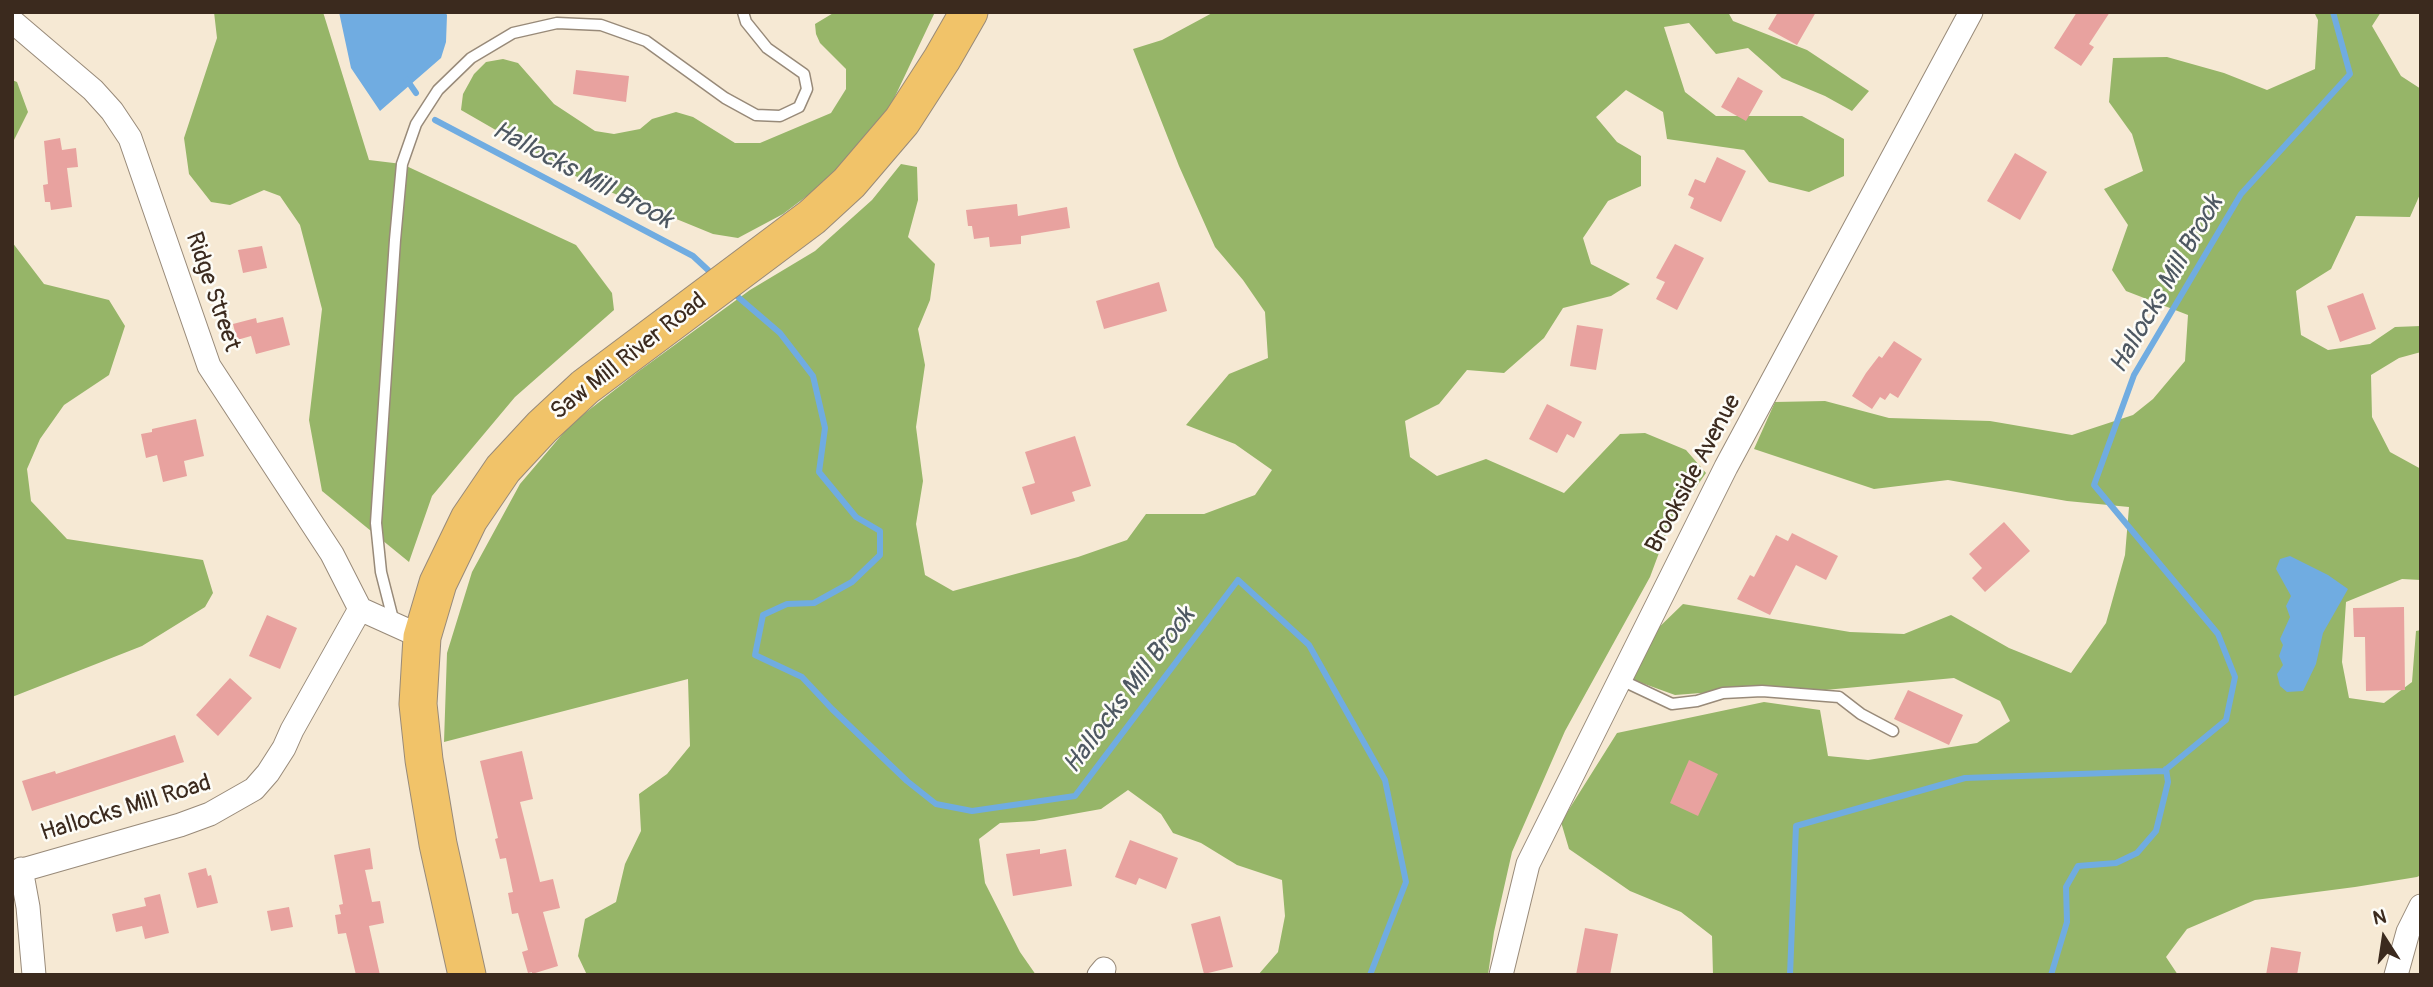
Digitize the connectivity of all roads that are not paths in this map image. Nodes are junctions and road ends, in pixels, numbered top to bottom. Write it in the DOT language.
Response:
graph roads {
  1 [pos="743,12"];
  2 [pos="969,12"];
  3 [pos="1971,12"];
  4 [pos="12,21"];
  5 [pos="360,609"];
  6 [pos="408,631"];
  7 [pos="1619,679"];
  8 [pos="1893,731"];
  9 [pos="17,871"];
  10 [pos="2421,906"];
  11 [pos="34,975"];
  12 [pos="467,975"];
  13 [pos="1501,975"];
  14 [pos="2396,975"];
  1 -- 6 [label="lane"];
  2 -- 6 [label="highway, Saw Mill River Road"];
  3 -- 7 [label="street, Brookside Avenue"];
  4 -- 5 [label="street, Ridge Street"];
  5 -- 6 [label="street"];
  5 -- 9 [label="street, Hallocks Mill Road"];
  6 -- 12 [label="highway, Saw Mill River Road"];
  7 -- 8 [label="lane"];
  7 -- 13 [label="street, Brookside Avenue"];
  9 -- 11 [label="street"];
  10 -- 14 [label="street"];
}
